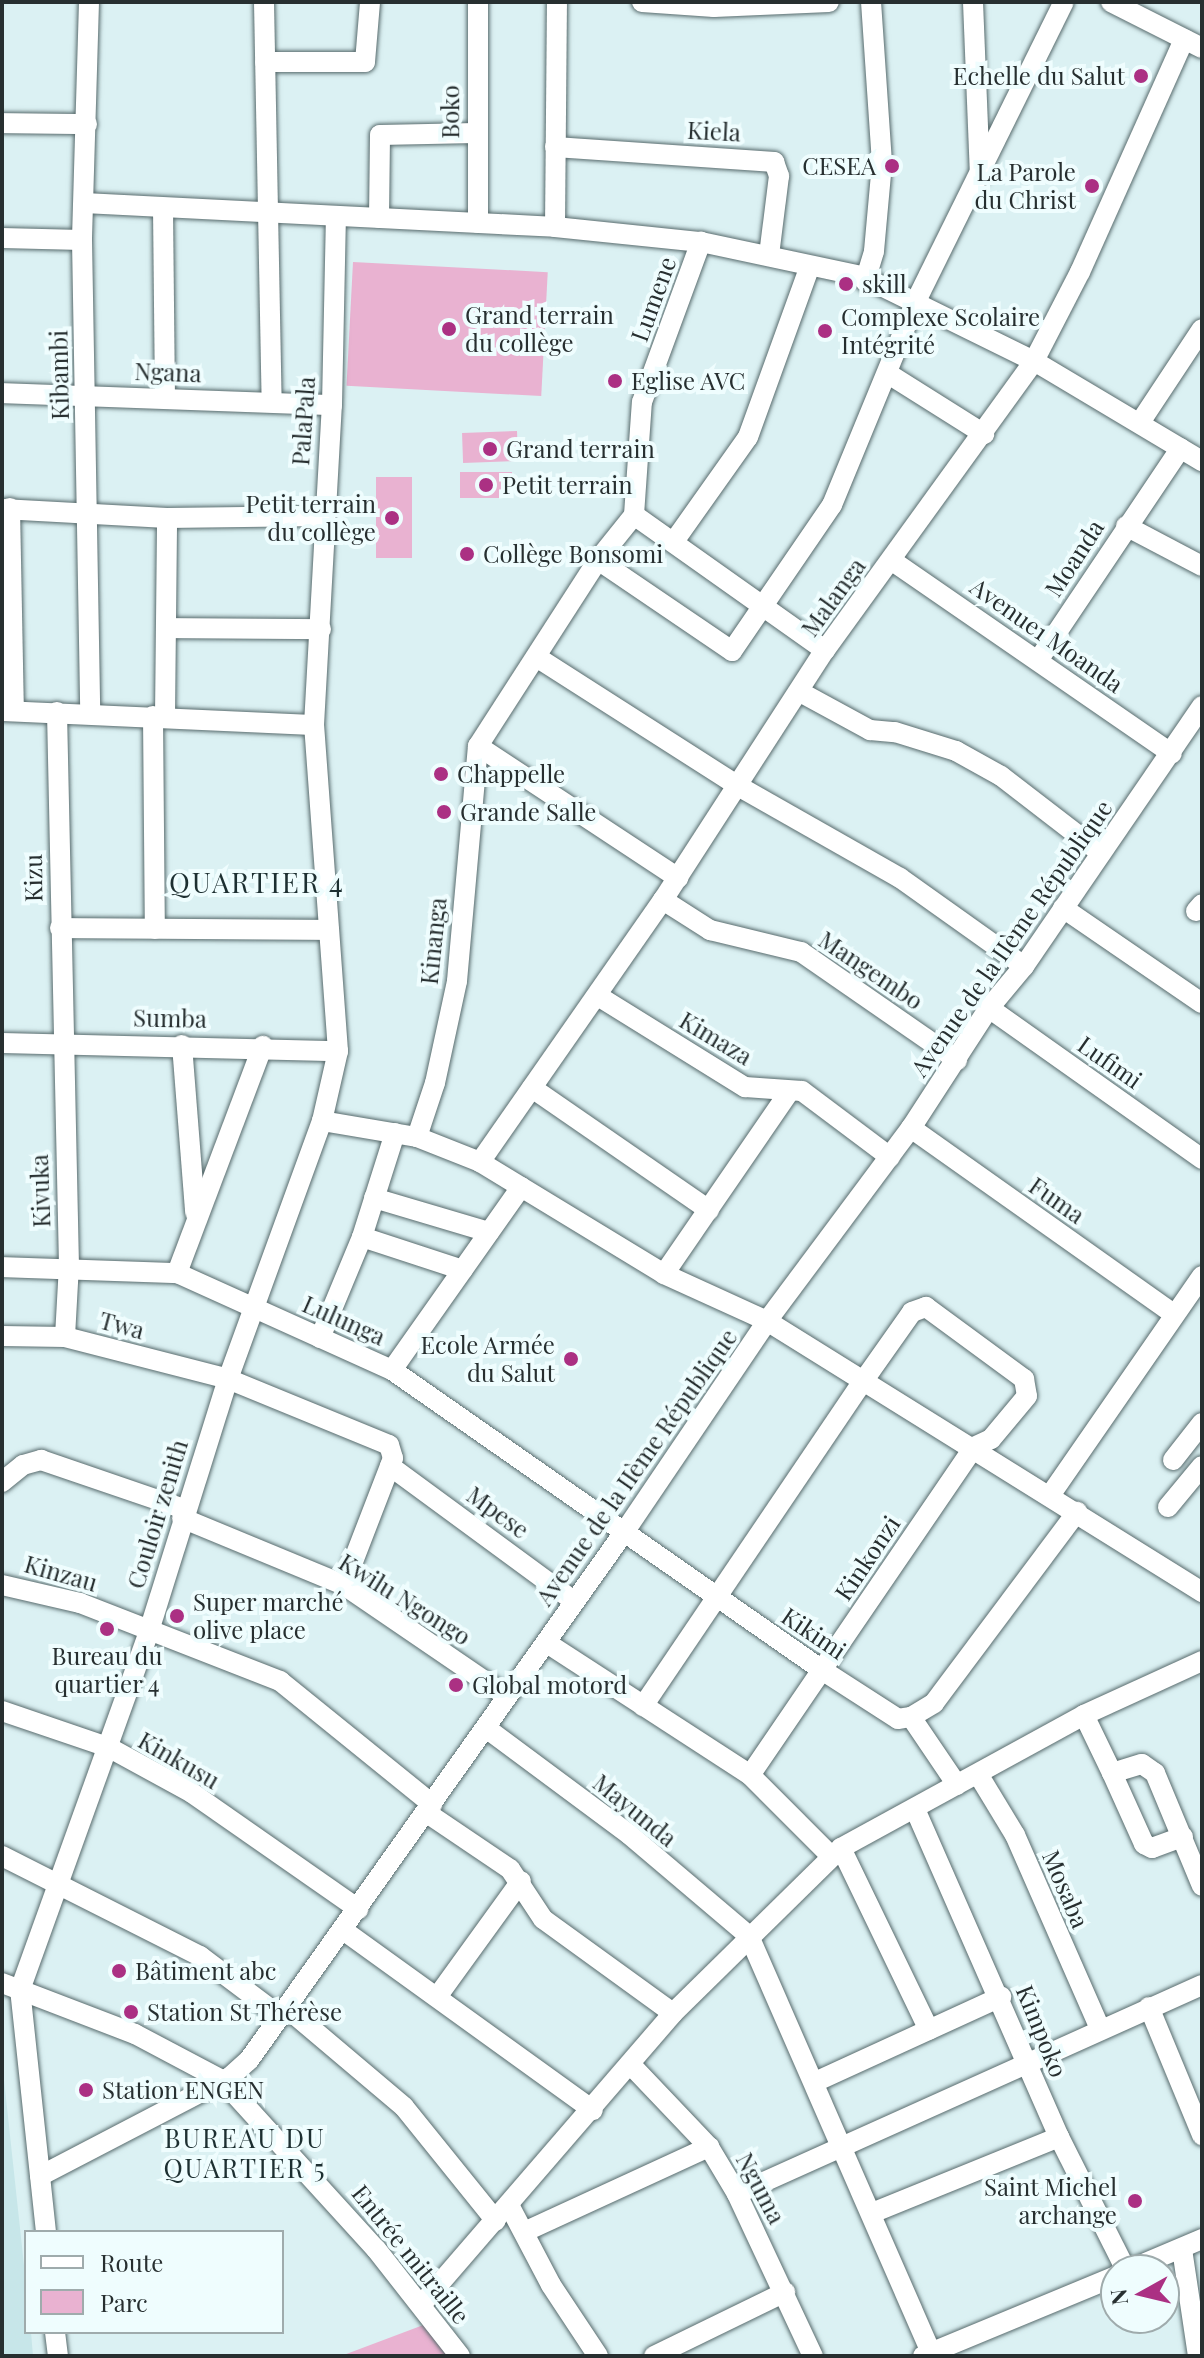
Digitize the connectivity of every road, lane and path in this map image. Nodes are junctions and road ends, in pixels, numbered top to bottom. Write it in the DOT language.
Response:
graph roads {
  1 [pos="89,2"];
  2 [pos="264,2"];
  3 [pos="370,2"];
  4 [pos="478,2"];
  5 [pos="557,2"];
  6 [pos="642,2"];
  7 [pos="829,2"];
  8 [pos="871,2"];
  9 [pos="973,2"];
  10 [pos="1064,2"];
  11 [pos="1111,2"];
  12 [pos="1193,43"];
  13 [pos="265,62"];
  14 [pos="2,123"];
  15 [pos="87,124"];
  16 [pos="476,133"];
  17 [pos="555,147"];
  18 [pos="980,177"];
  19 [pos="84,203"];
  20 [pos="163,208"];
  21 [pos="265,210"];
  22 [pos="336,216"];
  23 [pos="379,218"];
  24 [pos="478,223"];
  25 [pos="555,227"];
  26 [pos="2,238"];
  27 [pos="82,240"];
  28 [pos="701,242"];
  29 [pos="769,255"];
  30 [pos="810,266"];
  31 [pos="865,281"];
  32 [pos="917,299"];
  33 [pos="1202,329"];
  34 [pos="1034,361"];
  35 [pos="887,373"];
  36 [pos="2,393"];
  37 [pos="87,394"];
  38 [pos="165,398"];
  39 [pos="272,401"];
  40 [pos="332,405"];
  41 [pos="1141,421"];
  42 [pos="984,434"];
  43 [pos="1181,448"];
  44 [pos="1202,461"];
  45 [pos="6,509"];
  46 [pos="83,510"];
  47 [pos="634,515"];
  48 [pos="322,516"];
  49 [pos="167,518"];
  50 [pos="1126,526"];
  51 [pos="675,540"];
  52 [pos="598,560"];
  53 [pos="891,560"];
  54 [pos="1202,566"];
  55 [pos="763,605"];
  56 [pos="166,628"];
  57 [pos="321,629"];
  58 [pos="825,650"];
  59 [pos="538,658"];
  60 [pos="1039,659"];
  61 [pos="800,692"];
  62 [pos="1202,706"];
  63 [pos="8,711"];
  64 [pos="57,712"];
  65 [pos="90,712"];
  66 [pos="159,716"];
  67 [pos="314,725"];
  68 [pos="478,746"];
  69 [pos="1172,754"];
  70 [pos="738,786"];
  71 [pos="1101,853"];
  72 [pos="678,878"];
  73 [pos="663,900"];
  74 [pos="1063,908"];
  75 [pos="60,928"];
  76 [pos="155,929"];
  77 [pos="329,930"];
  78 [pos="1024,966"];
  79 [pos="598,996"];
  80 [pos="1202,1003"];
  81 [pos="989,1008"];
  82 [pos="2,1043"];
  83 [pos="61,1043"];
  84 [pos="182,1045"];
  85 [pos="263,1046"];
  86 [pos="338,1051"];
  87 [pos="957,1060"];
  88 [pos="532,1088"];
  89 [pos="789,1092"];
  90 [pos="322,1121"];
  91 [pos="911,1128"];
  92 [pos="395,1133"];
  93 [pos="417,1137"];
  94 [pos="890,1157"];
  95 [pos="1202,1159"];
  96 [pos="480,1162"];
  97 [pos="521,1187"];
  98 [pos="374,1198"];
  99 [pos="709,1210"];
  100 [pos="195,1216"];
  101 [pos="489,1232"];
  102 [pos="362,1237"];
  103 [pos="69,1265"];
  104 [pos="2,1267"];
  105 [pos="463,1270"];
  106 [pos="177,1273"];
  107 [pos="664,1274"];
  108 [pos="1202,1276"];
  109 [pos="253,1307"];
  110 [pos="1174,1314"];
  111 [pos="767,1321"];
  112 [pos="2,1336"];
  113 [pos="65,1337"];
  114 [pos="320,1338"];
  115 [pos="392,1370"];
  116 [pos="228,1379"];
  117 [pos="864,1380"];
  118 [pos="1202,1423"];
  119 [pos="974,1447"];
  120 [pos="1173,1460"];
  121 [pos="390,1466"];
  122 [pos="1202,1466"];
  123 [pos="2,1482"];
  124 [pos="1051,1494"];
  125 [pos="1168,1507"];
  126 [pos="1077,1512"];
  127 [pos="183,1513"];
  128 [pos="625,1531"];
  129 [pos="2,1585"];
  130 [pos="344,1585"];
  131 [pos="1200,1587"];
  132 [pos="716,1598"];
  133 [pos="574,1601"];
  134 [pos="149,1631"];
  135 [pos="547,1643"];
  136 [pos="1202,1661"];
  137 [pos="822,1670"];
  138 [pos="507,1696"];
  139 [pos="643,1706"];
  140 [pos="2,1711"];
  141 [pos="1084,1715"];
  142 [pos="911,1717"];
  143 [pos="486,1728"];
  144 [pos="108,1747"];
  145 [pos="1112,1773"];
  146 [pos="978,1774"];
  147 [pos="750,1775"];
  148 [pos="957,1785"];
  149 [pos="430,1808"];
  150 [pos="915,1809"];
  151 [pos="1183,1837"];
  152 [pos="836,1852"];
  153 [pos="2,1856"];
  154 [pos="521,1881"];
  155 [pos="1202,1886"];
  156 [pos="57,1887"];
  157 [pos="358,1909"];
  158 [pos="343,1930"];
  159 [pos="749,1936"];
  160 [pos="1202,1985"];
  161 [pos="11,1986"];
  162 [pos="437,1997"];
  163 [pos="1001,1997"];
  164 [pos="1149,2007"];
  165 [pos="284,2013"];
  166 [pos="673,2013"];
  167 [pos="1100,2029"];
  168 [pos="929,2030"];
  169 [pos="631,2065"];
  170 [pos="1026,2065"];
  171 [pos="222,2080"];
  172 [pos="815,2082"];
  173 [pos="593,2110"];
  174 [pos="1202,2135"];
  175 [pos="1059,2137"];
  176 [pos="709,2147"];
  177 [pos="845,2149"];
  178 [pos="40,2176"];
  179 [pos="737,2194"];
  180 [pos="502,2213"];
  181 [pos="872,2213"];
  182 [pos="46,2230"];
  183 [pos="524,2232"];
  184 [pos="1202,2239"];
  185 [pos="1182,2249"];
  186 [pos="1120,2254"];
  187 [pos="1169,2254"];
  188 [pos="1100,2283"];
  189 [pos="785,2292"];
  190 [pos="422,2304"];
  191 [pos="55,2334"];
  192 [pos="927,2354"];
  193 [pos="58,2356"];
  194 [pos="460,2356"];
  195 [pos="598,2356"];
  196 [pos="654,2356"];
  197 [pos="813,2356"];
  198 [pos="1198,2356"];
  1 -- 15 [label="street"];
  2 -- 13 [label="street"];
  3 -- 13 [label="street"];
  4 -- 16 [label="street, Boko"];
  5 -- 17 [label="street"];
  6 -- 7 [label="street"];
  8 -- 31 [label="street"];
  9 -- 18 [label="street"];
  10 -- 18 [label="street"];
  11 -- 12 [label="street"];
  12 -- 34 [label="street, Malanga"];
  13 -- 21 [label="street"];
  14 -- 15 [label="street"];
  15 -- 19 [label="street"];
  16 -- 23 [label="street"];
  16 -- 24 [label="street, Boko"];
  17 -- 25 [label="street"];
  17 -- 29 [label="street, Kiela"];
  18 -- 32 [label="street"];
  19 -- 20 [label="street"];
  19 -- 27 [label="street, Kibambi"];
  20 -- 21 [label="street"];
  20 -- 38 [label="street"];
  21 -- 22 [label="street"];
  21 -- 39 [label="street"];
  22 -- 23 [label="street"];
  22 -- 40 [label="street, PalaPala"];
  23 -- 24 [label="street"];
  24 -- 25 [label="street"];
  25 -- 28 [label="street"];
  26 -- 27 [label="street"];
  27 -- 37 [label="street, Kibambi"];
  28 -- 29 [label="street"];
  28 -- 47 [label="street, Lumene"];
  29 -- 30 [label="street"];
  30 -- 31 [label="street"];
  30 -- 51 [label="street"];
  31 -- 32 [label="street"];
  32 -- 34 [label="street"];
  32 -- 35 [label="street"];
  33 -- 41 [label="street"];
  34 -- 41 [label="street"];
  34 -- 42 [label="street, Malanga"];
  35 -- 42 [label="street"];
  35 -- 55 [label="street"];
  36 -- 37 [label="street, Ngana"];
  37 -- 38 [label="street, Ngana"];
  37 -- 46 [label="street, Kibambi"];
  38 -- 39 [label="street, Ngana"];
  39 -- 40 [label="street, Ngana"];
  40 -- 48 [label="street, PalaPala"];
  41 -- 43 [label="street"];
  42 -- 53 [label="street, Malanga"];
  43 -- 44 [label="street"];
  43 -- 50 [label="street, Moanda"];
  45 -- 46 [label="street"];
  45 -- 63 [label="street"];
  46 -- 49 [label="street"];
  46 -- 65 [label="street"];
  47 -- 51 [label="street"];
  47 -- 52 [label="street, Kinanga"];
  48 -- 49 [label="street"];
  48 -- 57 [label="street, PalaPala"];
  49 -- 56 [label="street"];
  50 -- 54 [label="street, Moanda"];
  50 -- 60 [label="street, Moanda"];
  51 -- 55 [label="street"];
  52 -- 55 [label="street"];
  52 -- 59 [label="street, Kinanga"];
  53 -- 58 [label="street, Malanga"];
  53 -- 60 [label="street, Avenue1 Moanda"];
  55 -- 58 [label="street"];
  56 -- 57 [label="street"];
  56 -- 66 [label="street"];
  57 -- 67 [label="street, PalaPala"];
  58 -- 61 [label="street, Malanga"];
  59 -- 68 [label="street, Kinanga"];
  59 -- 70 [label="street"];
  60 -- 69 [label="street, Avenue1 Moanda"];
  61 -- 70 [label="street, Malanga"];
  61 -- 71 [label="street"];
  62 -- 69 [label="street, Avenue de la IIème République"];
  63 -- 64 [label="street"];
  64 -- 65 [label="street"];
  64 -- 75 [label="street, Kizu"];
  65 -- 66 [label="street"];
  66 -- 67 [label="street"];
  66 -- 76 [label="street"];
  67 -- 77 [label="street"];
  68 -- 72 [label="street"];
  68 -- 93 [label="street, Kinanga"];
  69 -- 71 [label="street, Avenue de la IIème République"];
  70 -- 72 [label="street, Malanga"];
  70 -- 78 [label="street"];
  71 -- 74 [label="street, Avenue de la IIème République"];
  72 -- 73 [label="street, Malanga"];
  73 -- 79 [label="street, Malanga"];
  73 -- 87 [label="street, Mangembo"];
  74 -- 78 [label="street, Avenue de la IIème République"];
  74 -- 80 [label="street"];
  75 -- 76 [label="street"];
  75 -- 83 [label="street, Kizu"];
  76 -- 77 [label="street"];
  77 -- 86 [label="street"];
  78 -- 81 [label="street, Avenue de la IIème République"];
  79 -- 88 [label="street, Malanga"];
  79 -- 89 [label="street, Kimaza"];
  81 -- 87 [label="street, Avenue de la IIème République"];
  81 -- 95 [label="street, Lufimi"];
  82 -- 83 [label="street, Sumba"];
  83 -- 84 [label="street, Sumba"];
  83 -- 103 [label="street, Kivuka"];
  84 -- 85 [label="street, Sumba"];
  84 -- 100 [label="street"];
  85 -- 86 [label="street, Sumba"];
  85 -- 100 [label="street"];
  86 -- 90 [label="street, Couloir zenith"];
  87 -- 91 [label="street, Avenue de la IIème République"];
  88 -- 96 [label="street, Malanga"];
  88 -- 99 [label="street"];
  89 -- 94 [label="street, Kimaza"];
  89 -- 99 [label="street"];
  90 -- 92 [label="street"];
  90 -- 109 [label="street, Couloir zenith"];
  91 -- 94 [label="street, Avenue de la IIème République"];
  91 -- 110 [label="street, Fuma"];
  92 -- 93 [label="street"];
  92 -- 98 [label="street"];
  93 -- 96 [label="street"];
  94 -- 111 [label="street, Avenue de la IIème République"];
  96 -- 97 [label="street"];
  97 -- 101 [label="street"];
  97 -- 107 [label="street"];
  98 -- 101 [label="street"];
  98 -- 102 [label="street"];
  99 -- 107 [label="street"];
  100 -- 106 [label="street"];
  101 -- 105 [label="street"];
  102 -- 105 [label="street"];
  102 -- 114 [label="street"];
  103 -- 104 [label="street, Lulunga"];
  103 -- 106 [label="street, Lulunga"];
  103 -- 113 [label="street, Kivuka"];
  105 -- 115 [label="street"];
  106 -- 109 [label="street, Lulunga"];
  107 -- 111 [label="street"];
  108 -- 110 [label="street"];
  109 -- 114 [label="street, Lulunga"];
  109 -- 116 [label="street, Couloir zenith"];
  110 -- 124 [label="street"];
  111 -- 117 [label="street"];
  111 -- 128 [label="street, Avenue de la IIème République"];
  112 -- 113 [label="street, Twa"];
  113 -- 116 [label="street, Twa"];
  114 -- 115 [label="street, Lulunga"];
  115 -- 128 [label="street, Lulunga"];
  116 -- 121 [label="street, Mpese"];
  116 -- 127 [label="street, Couloir zenith"];
  117 -- 119 [label="street"];
  117 -- 119 [label="street, Kinkonzi"];
  117 -- 132 [label="street"];
  118 -- 120 [label="street"];
  119 -- 124 [label="street"];
  119 -- 137 [label="street, Kinkonzi"];
  121 -- 130 [label="street"];
  121 -- 133 [label="street, Mpese"];
  122 -- 125 [label="street"];
  123 -- 127 [label="street"];
  124 -- 126 [label="street"];
  126 -- 131 [label="street"];
  126 -- 142 [label="street"];
  127 -- 130 [label="street, Kwilu Ngongo"];
  127 -- 134 [label="street, Couloir zenith"];
  128 -- 132 [label="street, Kikimi"];
  128 -- 133 [label="street, Avenue de la IIème République"];
  129 -- 134 [label="street, Kinzau"];
  130 -- 138 [label="street, Kwilu Ngongo"];
  132 -- 137 [label="street, Kikimi"];
  132 -- 139 [label="street"];
  133 -- 135 [label="street, Avenue de la IIème République"];
  134 -- 144 [label="street, Couloir zenith"];
  134 -- 149 [label="street"];
  135 -- 138 [label="street, Avenue de la IIème République"];
  135 -- 139 [label="street"];
  136 -- 141 [label="street"];
  137 -- 142 [label="street, Kikimi"];
  137 -- 147 [label="street, Kinkonzi"];
  138 -- 143 [label="street, Avenue de la IIème République"];
  139 -- 147 [label="street"];
  140 -- 144 [label="street, Kinkusu"];
  141 -- 145 [label="street"];
  141 -- 146 [label="street"];
  142 -- 148 [label="street"];
  143 -- 149 [label="street, Avenue de la IIème République"];
  143 -- 159 [label="street, Mayunda"];
  144 -- 156 [label="street, Couloir zenith"];
  144 -- 157 [label="street, Kinkusu"];
  145 -- 151 [label="street"];
  145 -- 151 [label="street"];
  146 -- 148 [label="street"];
  146 -- 167 [label="street, Mosaba"];
  147 -- 152 [label="street"];
  148 -- 150 [label="street"];
  149 -- 154 [label="street"];
  149 -- 157 [label="street, Avenue de la IIème République"];
  150 -- 152 [label="street"];
  150 -- 163 [label="street, Kimpoko"];
  151 -- 155 [label="street"];
  152 -- 159 [label="street"];
  152 -- 168 [label="street"];
  153 -- 156 [label="street"];
  154 -- 162 [label="street"];
  154 -- 166 [label="street"];
  156 -- 161 [label="street, Couloir zenith"];
  156 -- 165 [label="street"];
  157 -- 158 [label="street, Avenue de la IIème République"];
  158 -- 162 [label="street"];
  158 -- 165 [label="street, Avenue de la IIème République"];
  159 -- 166 [label="street"];
  159 -- 172 [label="street"];
  160 -- 164 [label="street"];
  161 -- 171 [label="street"];
  161 -- 178 [label="street"];
  162 -- 173 [label="street"];
  163 -- 168 [label="street"];
  163 -- 170 [label="street, Kimpoko"];
  164 -- 167 [label="street"];
  164 -- 174 [label="street"];
  165 -- 171 [label="street, Avenue de la IIème République"];
  165 -- 180 [label="street"];
  166 -- 169 [label="street"];
  167 -- 170 [label="street"];
  168 -- 172 [label="street"];
  169 -- 173 [label="street"];
  169 -- 176 [label="street, Nguma"];
  170 -- 175 [label="street, Kimpoko"];
  170 -- 177 [label="street"];
  171 -- 178 [label="street, Avenue de la IIème République"];
  171 -- 190 [label="street, Entrée mitraille"];
  172 -- 177 [label="street"];
  173 -- 180 [label="street"];
  175 -- 181 [label="street"];
  175 -- 186 [label="street, Kimpoko"];
  176 -- 179 [label="street, Nguma"];
  176 -- 183 [label="street"];
  177 -- 179 [label="street"];
  177 -- 181 [label="street"];
  178 -- 182 [label="street"];
  179 -- 189 [label="street, Nguma"];
  180 -- 183 [label="street"];
  180 -- 190 [label="street"];
  181 -- 192 [label="street"];
  183 -- 195 [label="street"];
  184 -- 185 [label="street"];
  185 -- 187 [label="street"];
  185 -- 198 [label="street"];
  188 -- 192 [label="street"];
  189 -- 196 [label="street"];
  189 -- 197 [label="street, Nguma"];
  190 -- 194 [label="street, Entrée mitraille"];
  191 -- 193 [label="street"];
}
